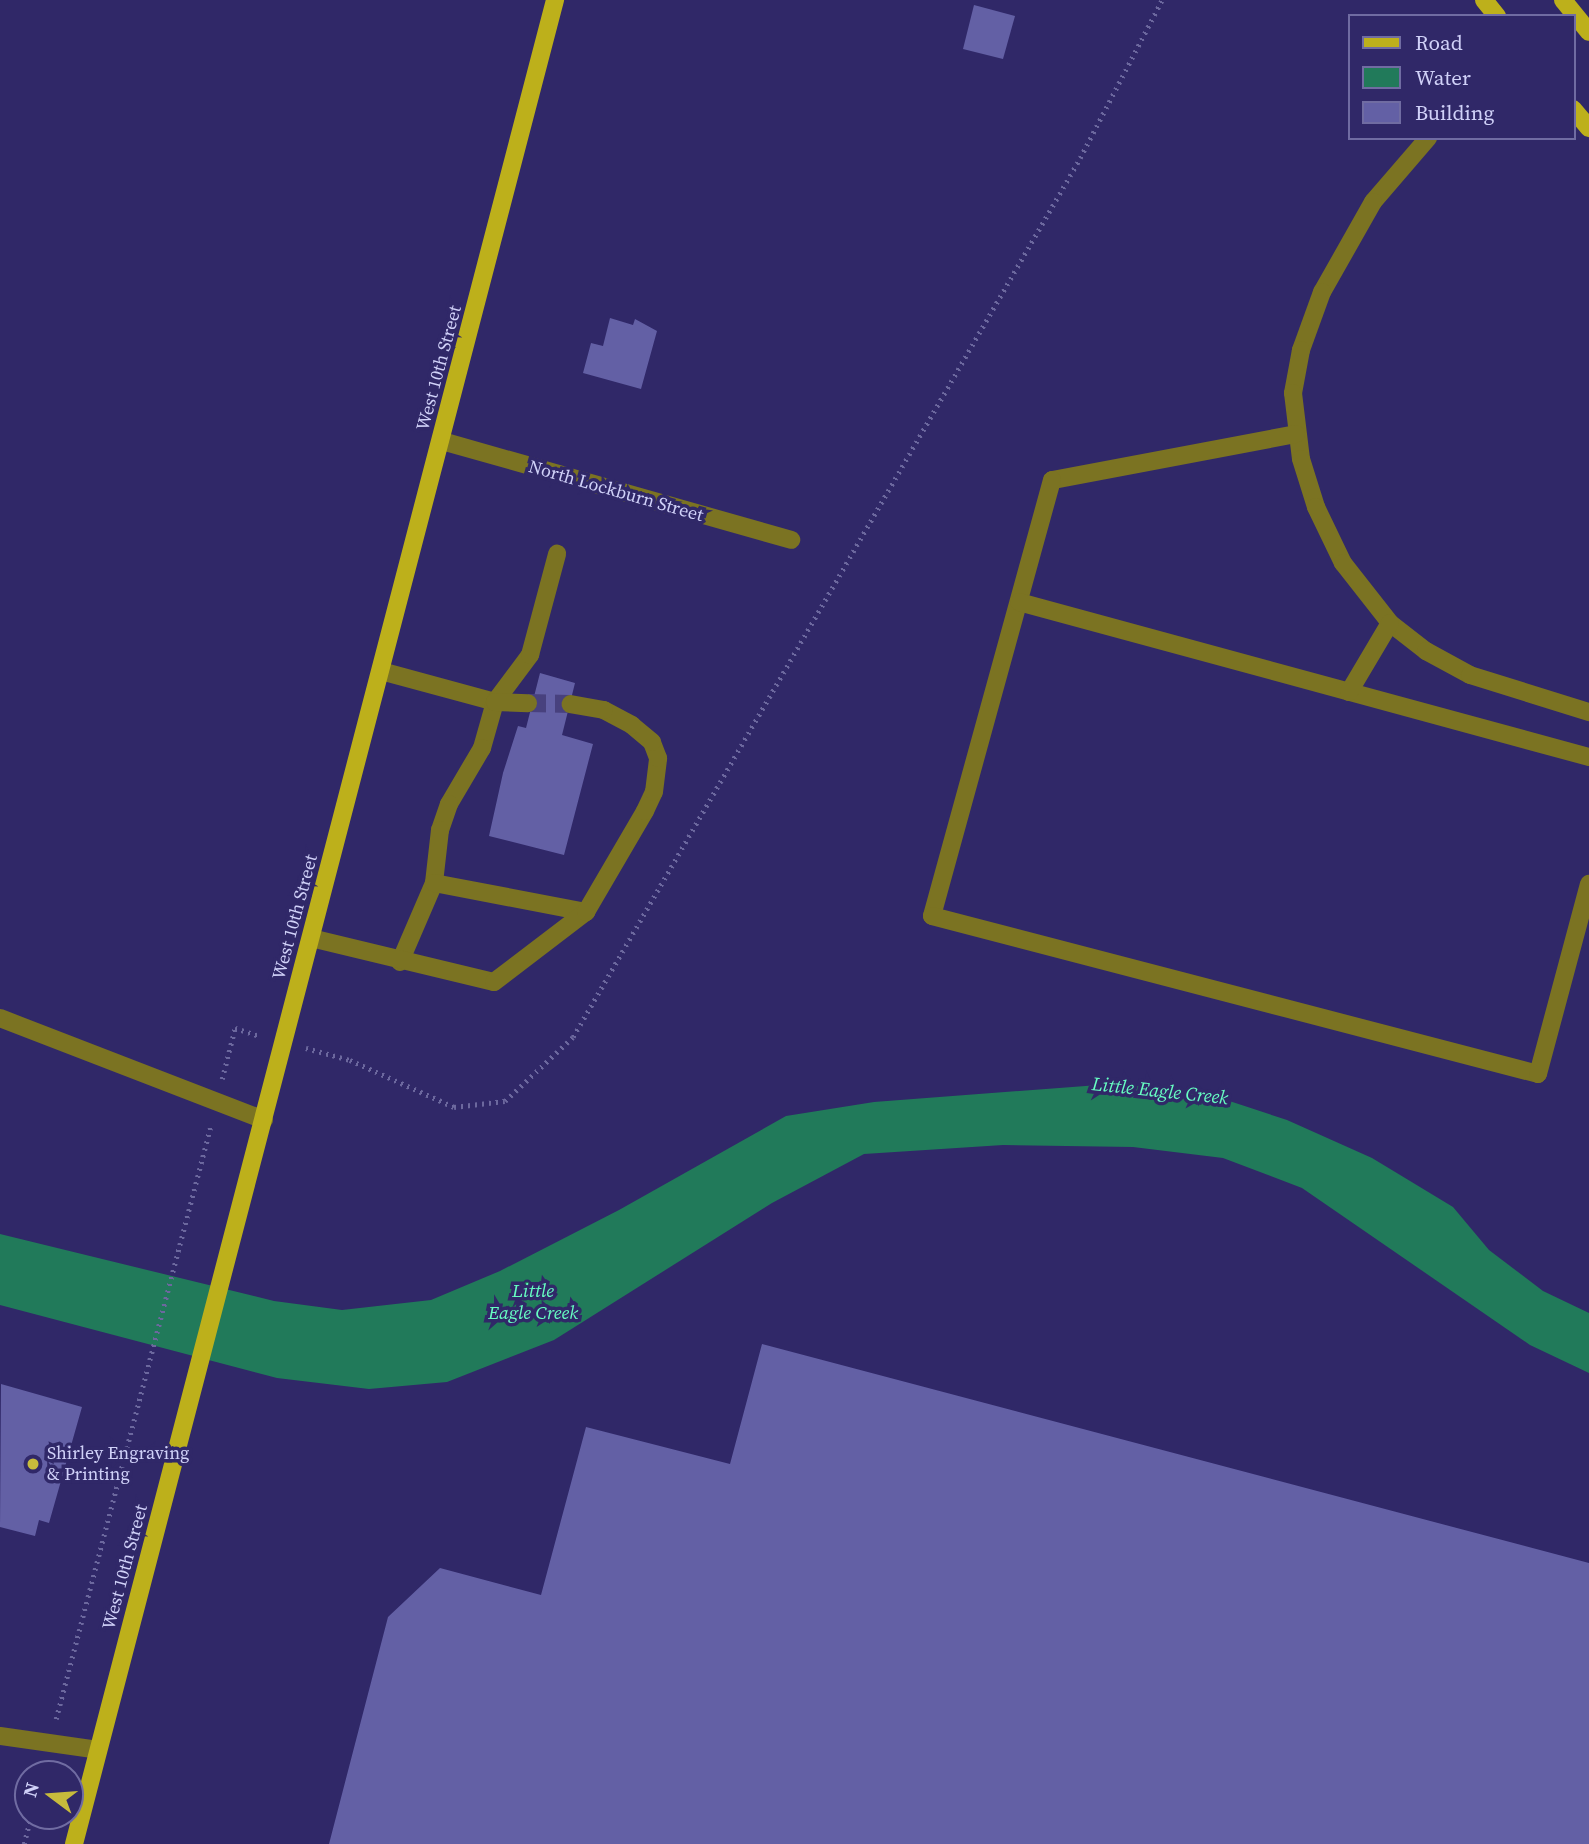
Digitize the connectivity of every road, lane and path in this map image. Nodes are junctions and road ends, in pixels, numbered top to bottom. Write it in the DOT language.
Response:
graph roads {
  1 [pos="555,0"];
  2 [pos="1162,0"];
  3 [pos="1484,0"];
  4 [pos="1495,14"];
  5 [pos="1575,20"];
  6 [pos="1589,32"];
  7 [pos="1575,111"];
  8 [pos="1589,128"];
  9 [pos="1426,140"];
  10 [pos="1296,434"];
  11 [pos="442,441"];
  12 [pos="791,540"];
  13 [pos="557,554"];
  14 [pos="1018,602"];
  15 [pos="1390,623"];
  16 [pos="381,671"];
  17 [pos="1349,692"];
  18 [pos="495,702"];
  19 [pos="528,703"];
  20 [pos="571,704"];
  21 [pos="1589,712"];
  22 [pos="1589,757"];
  23 [pos="434,883"];
  24 [pos="1589,884"];
  25 [pos="586,912"];
  26 [pos="311,938"];
  27 [pos="400,962"];
  28 [pos="0,1018"];
  29 [pos="330,1054"];
  30 [pos="264,1120"];
  31 [pos="202,1165"];
  32 [pos="0,1736"];
  33 [pos="50,1743"];
  34 [pos="98,1750"];
  35 [pos="74,1844"];
  1 -- 11 [label="main road, West 10th Street"];
  2 -- 29 [label="path"];
  3 -- 4 [label="main road"];
  5 -- 6 [label="main road"];
  7 -- 8 [label="main road"];
  9 -- 10 [label="street"];
  10 -- 14 [label="street"];
  10 -- 15 [label="street"];
  11 -- 12 [label="street, North Lockburn Street"];
  11 -- 16 [label="main road, West 10th Street"];
  13 -- 18 [label="street"];
  14 -- 17 [label="street"];
  14 -- 24 [label="street"];
  15 -- 17 [label="street"];
  15 -- 21 [label="street"];
  16 -- 18 [label="street"];
  16 -- 26 [label="main road, West 10th Street"];
  17 -- 22 [label="street"];
  18 -- 19 [label="street"];
  18 -- 23 [label="street"];
  20 -- 25 [label="street"];
  23 -- 25 [label="street"];
  23 -- 27 [label="street"];
  25 -- 27 [label="street"];
  26 -- 27 [label="street"];
  26 -- 30 [label="main road, West 10th Street"];
  28 -- 30 [label="street"];
  30 -- 34 [label="main road, West 10th Street"];
  31 -- 33 [label="path"];
  32 -- 33 [label="street"];
  33 -- 34 [label="street"];
  34 -- 35 [label="main road, West 10th Street"];
}
